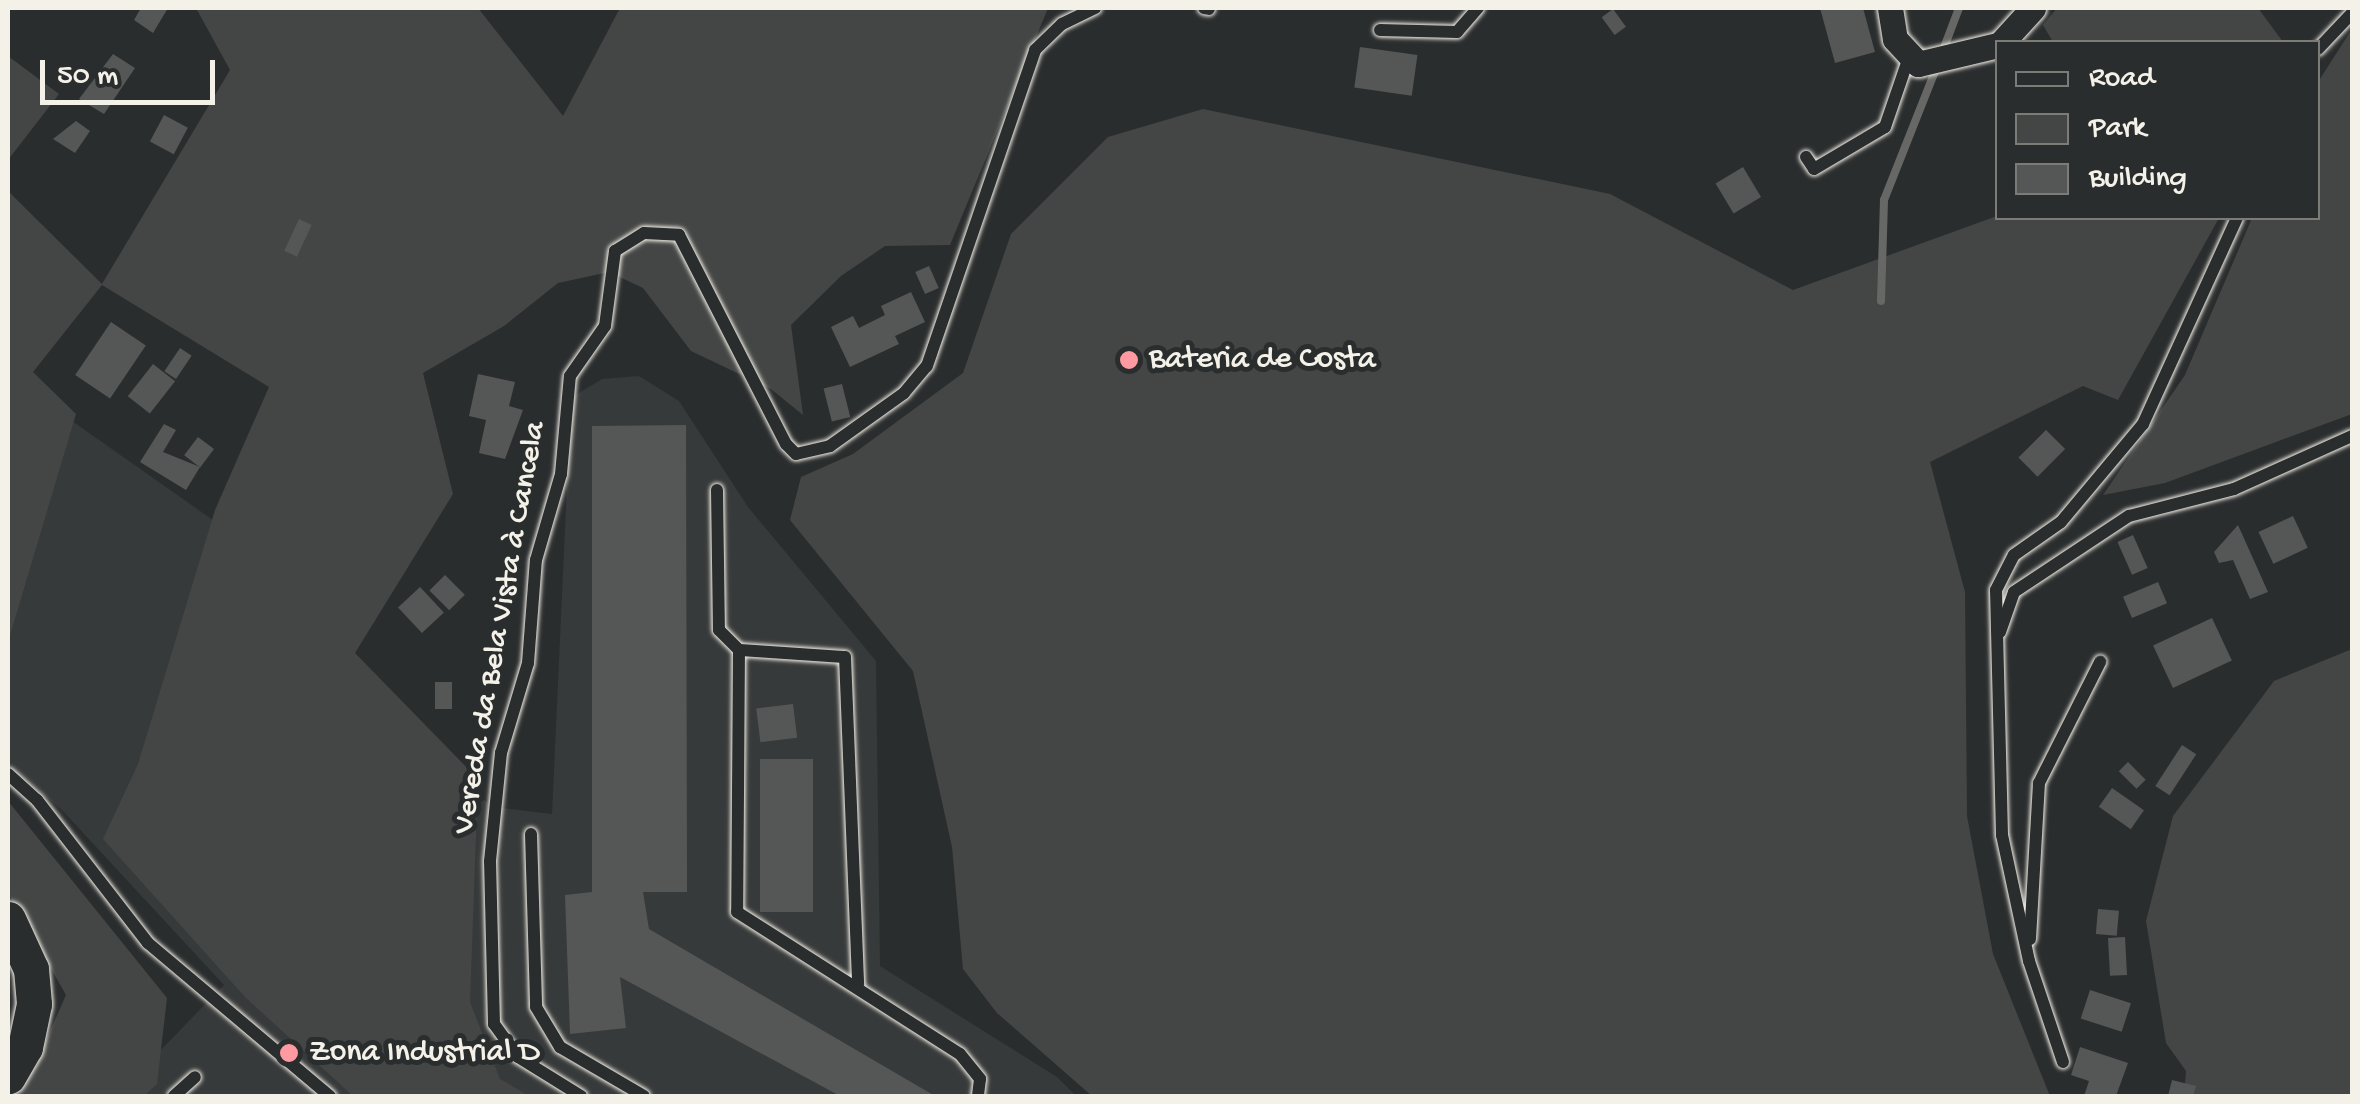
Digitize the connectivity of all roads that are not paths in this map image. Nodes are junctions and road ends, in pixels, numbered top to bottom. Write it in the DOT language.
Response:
graph roads {
  1 [pos="1095,8"];
  2 [pos="1478,8"];
  3 [pos="1890,8"];
  4 [pos="2033,8"];
  5 [pos="2352,12"];
  6 [pos="1380,30"];
  7 [pos="2004,40"];
  8 [pos="1995,46"];
  9 [pos="2320,47"];
  10 [pos="1918,62"];
  11 [pos="1806,156"];
  12 [pos="2236,220"];
  13 [pos="2352,436"];
  14 [pos="716,490"];
  15 [pos="1998,639"];
  16 [pos="738,650"];
  17 [pos="2100,662"];
  18 [pos="8,774"];
  19 [pos="530,834"];
  20 [pos="8,919"];
  21 [pos="2030,961"];
  22 [pos="858,986"];
  23 [pos="2062,1062"];
  24 [pos="8,1076"];
  25 [pos="195,1078"];
  26 [pos="174,1096"];
  27 [pos="330,1096"];
  28 [pos="581,1096"];
  29 [pos="644,1096"];
  30 [pos="978,1096"];
  1 -- 28 [label="lane, Vereda da Bela Vista à Cancela"];
  2 -- 6 [label="lane"];
  3 -- 10 [label="street"];
  4 -- 7 [label="street"];
  5 -- 9 [label="lane"];
  8 -- 10 [label="street"];
  10 -- 11 [label="lane"];
  12 -- 15 [label="lane"];
  13 -- 15 [label="lane"];
  14 -- 16 [label="lane"];
  15 -- 21 [label="lane"];
  16 -- 22 [label="lane"];
  16 -- 22 [label="lane"];
  17 -- 21 [label="lane"];
  18 -- 27 [label="lane"];
  19 -- 29 [label="lane"];
  20 -- 24 [label="street"];
  21 -- 23 [label="lane"];
  22 -- 30 [label="lane"];
  25 -- 26 [label="lane"];
}
